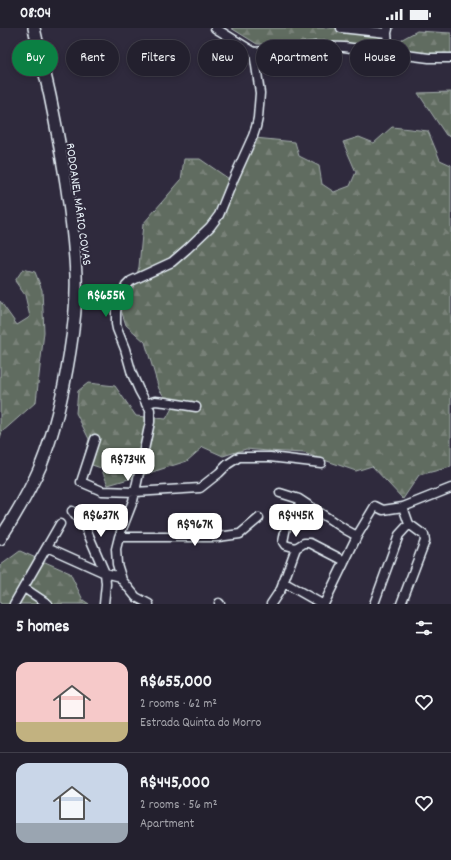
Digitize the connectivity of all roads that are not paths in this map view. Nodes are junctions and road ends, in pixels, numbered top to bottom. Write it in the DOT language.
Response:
graph roads {
  1 [pos="34,28"];
  2 [pos="216,28"];
  3 [pos="341,28"];
  4 [pos="388,31"];
  5 [pos="350,47"];
  6 [pos="254,52"];
  7 [pos="410,56"];
  8 [pos="451,58"];
  9 [pos="146,404"];
  10 [pos="196,407"];
  11 [pos="95,439"];
  12 [pos="321,463"];
  13 [pos="451,488"];
  14 [pos="135,492"];
  15 [pos="280,493"];
  16 [pos="299,500"];
  17 [pos="403,506"];
  18 [pos="72,511"];
  19 [pos="259,518"];
  20 [pos="60,524"];
  21 [pos="409,524"];
  22 [pos="357,536"];
  23 [pos="119,537"];
  24 [pos="0,539"];
  25 [pos="47,547"];
  26 [pos="296,548"];
  27 [pos="345,561"];
  28 [pos="105,573"];
  29 [pos="121,577"];
  30 [pos="283,582"];
  31 [pos="24,588"];
  32 [pos="14,604"];
  33 [pos="48,604"];
  34 [pos="104,604"];
  35 [pos="149,604"];
  36 [pos="271,604"];
  37 [pos="323,604"];
  38 [pos="374,604"];
  39 [pos="401,604"];
  1 -- 24 [label="highway, RODOANEL MÁRIO COVAS"];
  2 -- 6 [label="street"];
  3 -- 4 [label="street"];
  5 -- 6 [label="street"];
  6 -- 9 [label="street"];
  7 -- 8 [label="street"];
  9 -- 10 [label="street"];
  9 -- 14 [label="street"];
  11 -- 14 [label="street"];
  12 -- 14 [label="street"];
  13 -- 17 [label="street"];
  14 -- 23 [label="street"];
  15 -- 16 [label="street"];
  16 -- 22 [label="street"];
  16 -- 26 [label="street"];
  17 -- 21 [label="street"];
  17 -- 22 [label="street"];
  18 -- 28 [label="street"];
  19 -- 23 [label="street"];
  20 -- 25 [label="street"];
  21 -- 38 [label="street"];
  21 -- 39 [label="street"];
  22 -- 27 [label="street"];
  23 -- 29 [label="street"];
  25 -- 28 [label="street"];
  25 -- 31 [label="street"];
  26 -- 27 [label="street"];
  26 -- 30 [label="street"];
  27 -- 37 [label="street"];
  28 -- 29 [label="street"];
  28 -- 34 [label="street"];
  29 -- 35 [label="street"];
  30 -- 36 [label="street"];
  30 -- 37 [label="street"];
  31 -- 32 [label="street"];
  31 -- 33 [label="street"];
}
